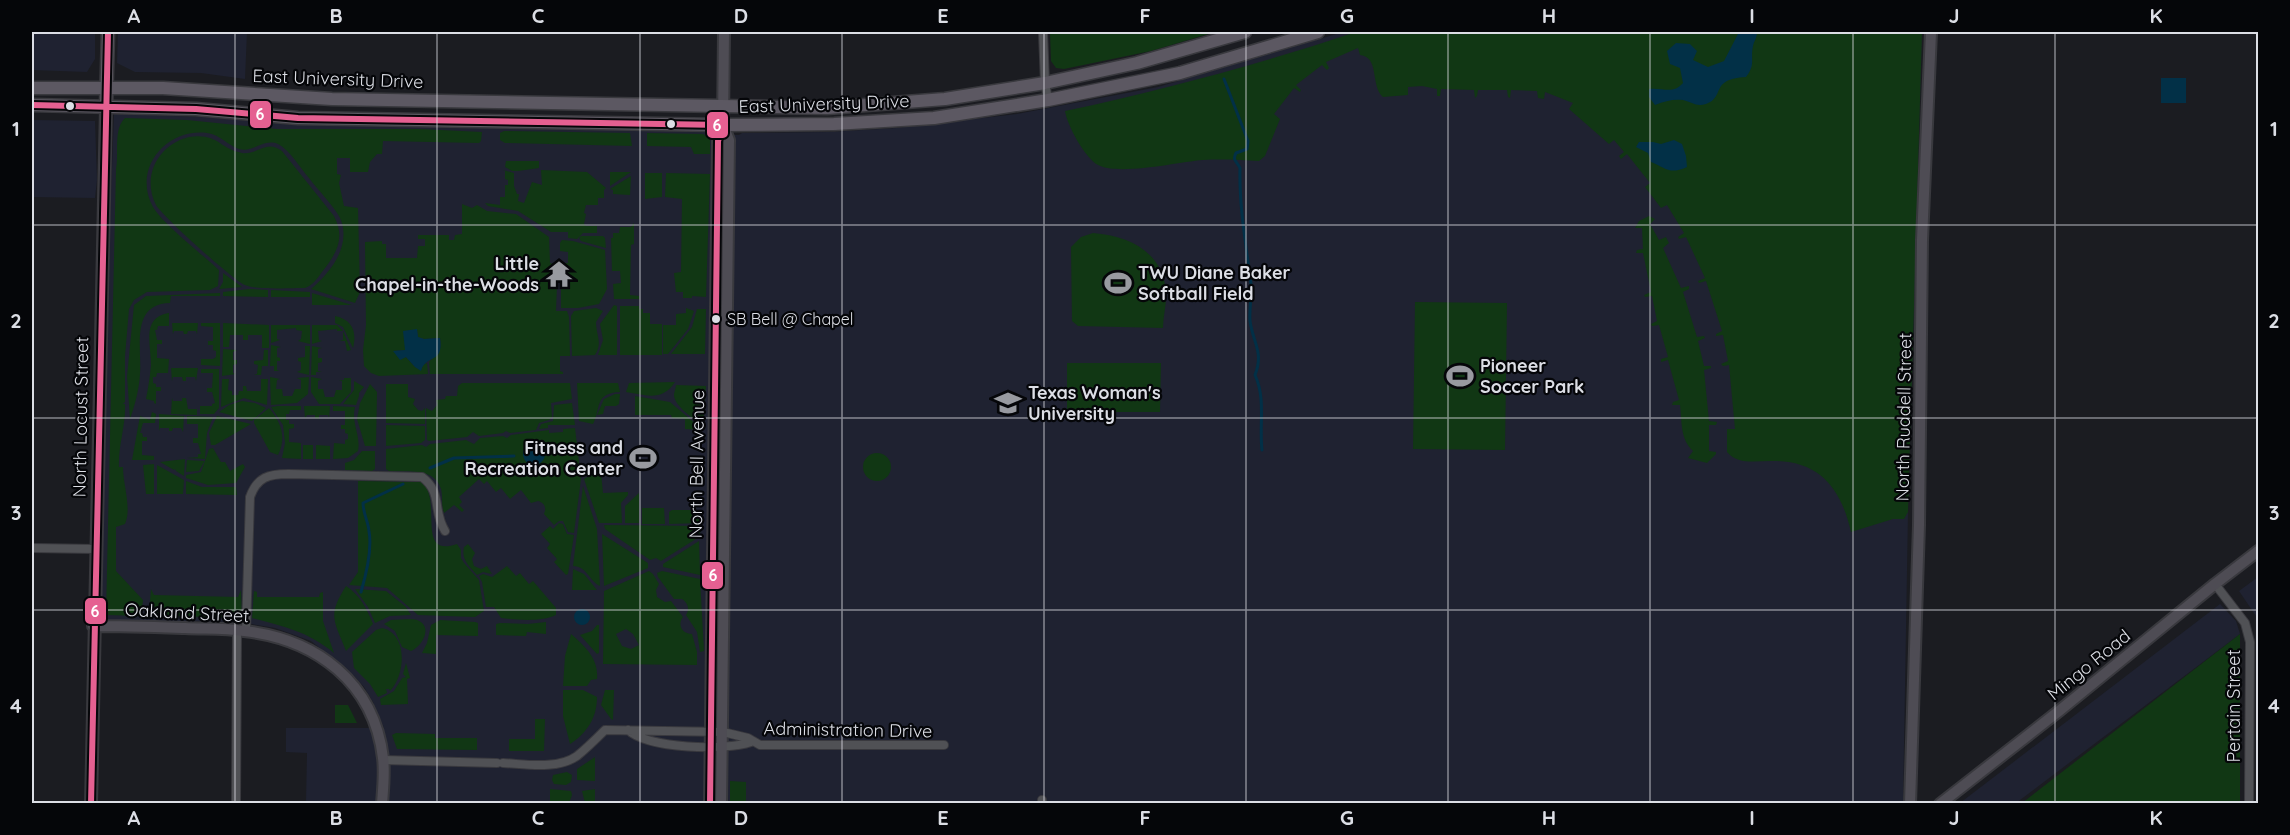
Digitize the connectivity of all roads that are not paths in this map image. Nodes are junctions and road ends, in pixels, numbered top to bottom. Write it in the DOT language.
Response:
graph roads {
  1 [pos="108,32"];
  2 [pos="724,32"];
  3 [pos="1043,32"];
  4 [pos="1245,32"];
  5 [pos="1318,32"];
  6 [pos="1931,32"];
  7 [pos="1045,83"];
  8 [pos="32,88"];
  9 [pos="106,88"];
  10 [pos="1048,100"];
  11 [pos="32,105"];
  12 [pos="106,107"];
  13 [pos="724,107"];
  14 [pos="723,125"];
  15 [pos="445,531"];
  16 [pos="32,548"];
  17 [pos="95,549"];
  18 [pos="2259,551"];
  19 [pos="2215,584"];
  20 [pos="93,626"];
  21 [pos="242,630"];
  22 [pos="628,730"];
  23 [pos="711,731"];
  24 [pos="723,732"];
  25 [pos="751,742"];
  26 [pos="944,745"];
  27 [pos="711,746"];
  28 [pos="723,747"];
  29 [pos="2249,759"];
  30 [pos="2259,759"];
  31 [pos="383,760"];
  32 [pos="91,804"];
  33 [pos="236,804"];
  34 [pos="382,804"];
  35 [pos="710,804"];
  36 [pos="721,804"];
  37 [pos="1910,804"];
  38 [pos="1940,804"];
  39 [pos="2248,804"];
  1 -- 9 [label="main road, North Locust Street"];
  2 -- 13 [label="main road, North Bell Avenue"];
  3 -- 7 [label="street"];
  4 -- 7 [label="main road, East University Drive"];
  5 -- 10 [label="main road, East University Drive"];
  6 -- 37 [label="main road, North Ruddell Street"];
  7 -- 10 [label="street"];
  7 -- 13 [label="main road, East University Drive"];
  8 -- 9 [label="main road, East University Drive"];
  9 -- 12 [label="main road, North Locust Street"];
  9 -- 13 [label="main road, East University Drive"];
  10 -- 14 [label="main road, East University Drive"];
  11 -- 12 [label="main road, East University Drive"];
  12 -- 14 [label="main road, East University Drive"];
  12 -- 17 [label="main road, North Locust Street"];
  13 -- 14 [label="main road, North Bell Avenue"];
  14 -- 23 [label="main road, North Bell Avenue"];
  14 -- 24 [label="main road, North Bell Avenue"];
  15 -- 21 [label="street"];
  16 -- 17 [label="street"];
  17 -- 20 [label="main road, North Locust Street"];
  18 -- 19 [label="main road, Mingo Road"];
  19 -- 29 [label="street, Pertain Street"];
  19 -- 38 [label="main road, Mingo Road"];
  20 -- 21 [label="main road, Oakland Street"];
  20 -- 32 [label="main road, North Locust Street"];
  21 -- 31 [label="main road, Oakland Street"];
  21 -- 33 [label="street"];
  22 -- 23 [label="street, Administration Drive"];
  22 -- 27 [label="street, Administration Drive"];
  22 -- 31 [label="street, Administration Drive"];
  23 -- 24 [label="street, Administration Drive"];
  23 -- 27 [label="main road, North Bell Avenue"];
  24 -- 25 [label="street, Administration Drive"];
  24 -- 28 [label="main road, North Bell Avenue"];
  25 -- 26 [label="street, Administration Drive"];
  25 -- 28 [label="street, Administration Drive"];
  27 -- 28 [label="street, Administration Drive"];
  27 -- 35 [label="main road, North Bell Avenue"];
  28 -- 36 [label="main road, North Bell Avenue"];
  29 -- 30 [label="street"];
  29 -- 39 [label="street, Pertain Street"];
  31 -- 34 [label="main road, Oakland Street"];
}
